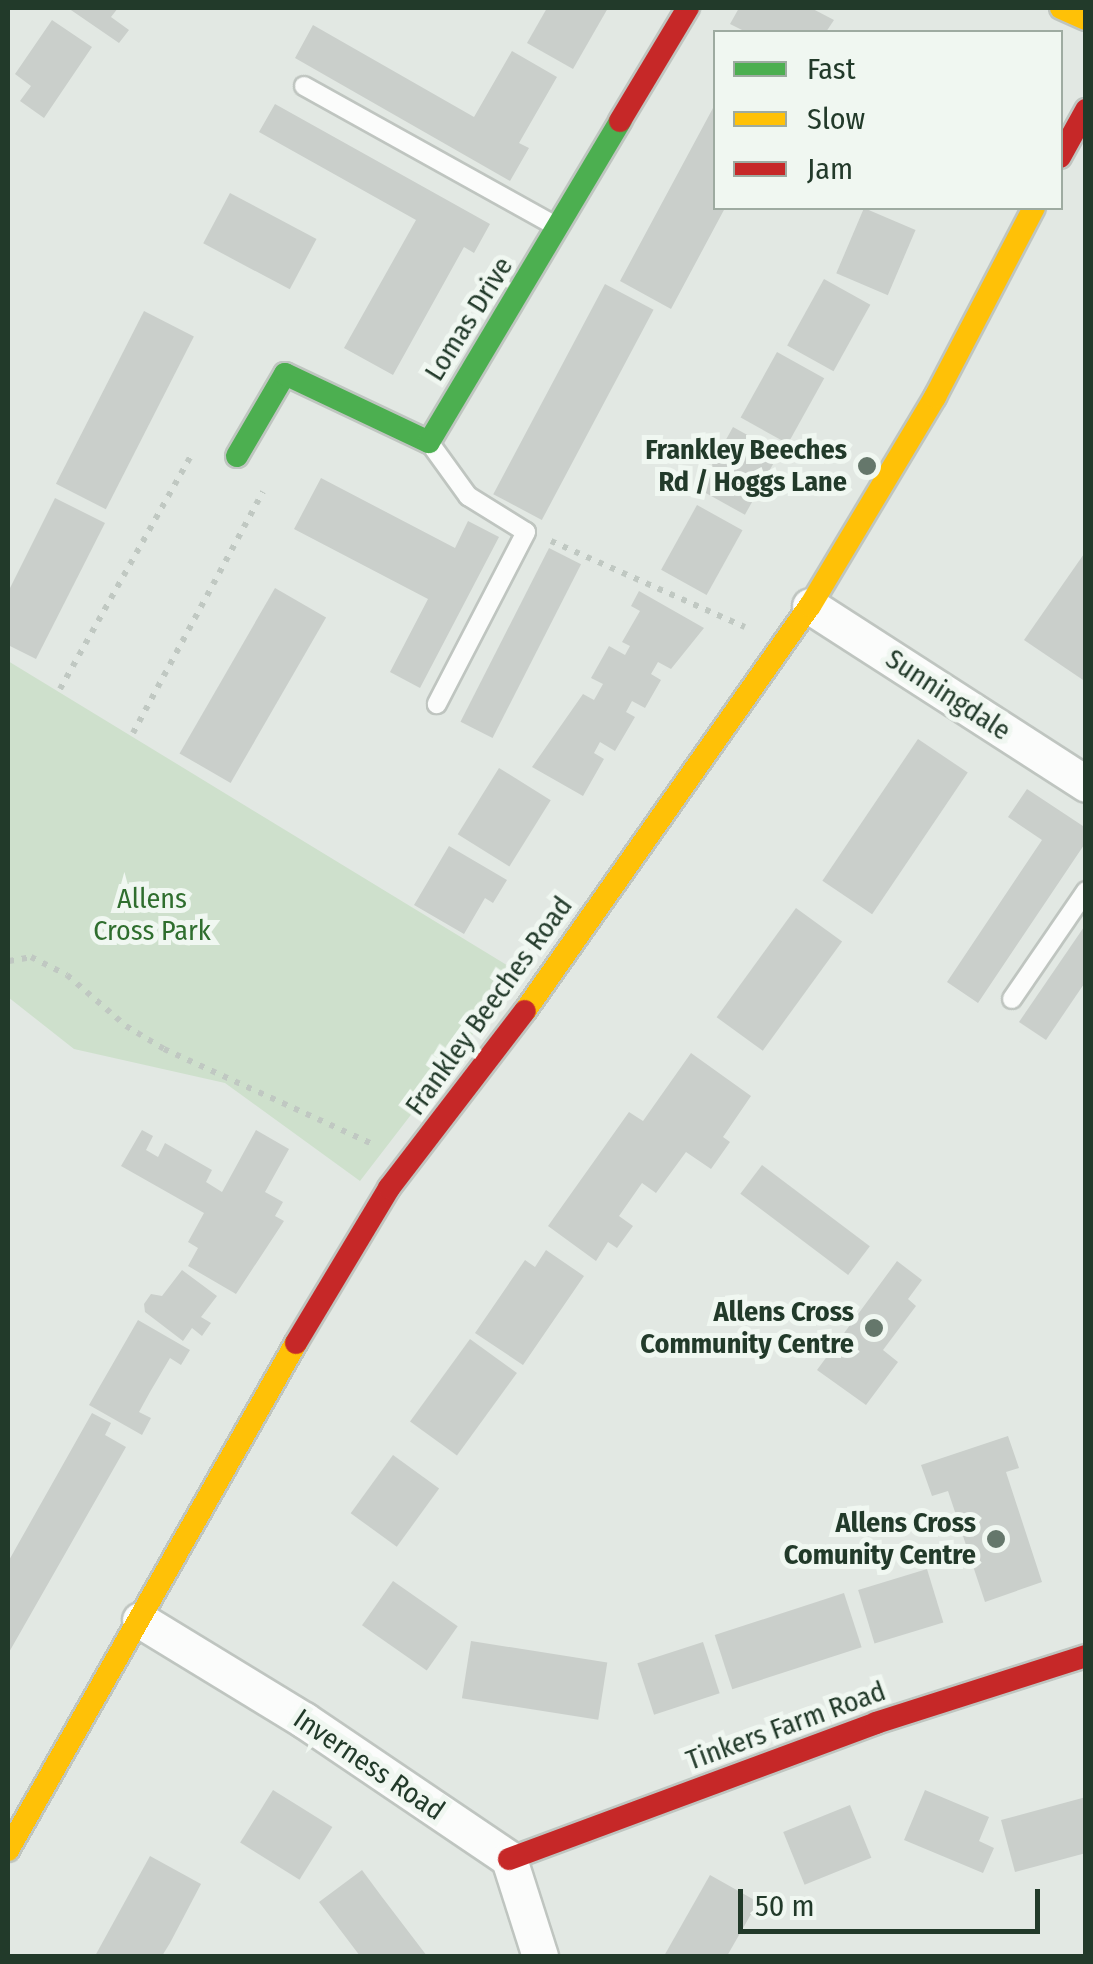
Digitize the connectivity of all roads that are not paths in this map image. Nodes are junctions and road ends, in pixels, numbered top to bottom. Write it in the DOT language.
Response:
graph roads {
  1 [pos="688,8"];
  2 [pos="1061,8"];
  3 [pos="1086,19"];
  4 [pos="304,86"];
  5 [pos="1086,110"];
  6 [pos="1063,152"];
  7 [pos="1033,210"];
  8 [pos="558,228"];
  9 [pos="429,442"];
  10 [pos="237,456"];
  11 [pos="810,606"];
  12 [pos="437,704"];
  13 [pos="1086,784"];
  14 [pos="1086,891"];
  15 [pos="1012,999"];
  16 [pos="140,1620"];
  17 [pos="1086,1656"];
  18 [pos="8,1850"];
  19 [pos="509,1860"];
  20 [pos="540,1956"];
  1 -- 8 [label="street, Lomas Drive"];
  2 -- 3 [label="street"];
  4 -- 8 [label="lane"];
  5 -- 6 [label="street"];
  7 -- 11 [label="street, Frankley Beeches Road"];
  8 -- 9 [label="street, Lomas Drive"];
  9 -- 10 [label="street"];
  9 -- 12 [label="lane"];
  11 -- 13 [label="street, Sunningdale"];
  11 -- 16 [label="street, Frankley Beeches Road"];
  14 -- 15 [label="lane"];
  16 -- 18 [label="street, Frankley Beeches Road"];
  16 -- 19 [label="street, Inverness Road"];
  17 -- 19 [label="street, Tinkers Farm Road"];
  19 -- 20 [label="street"];
}
